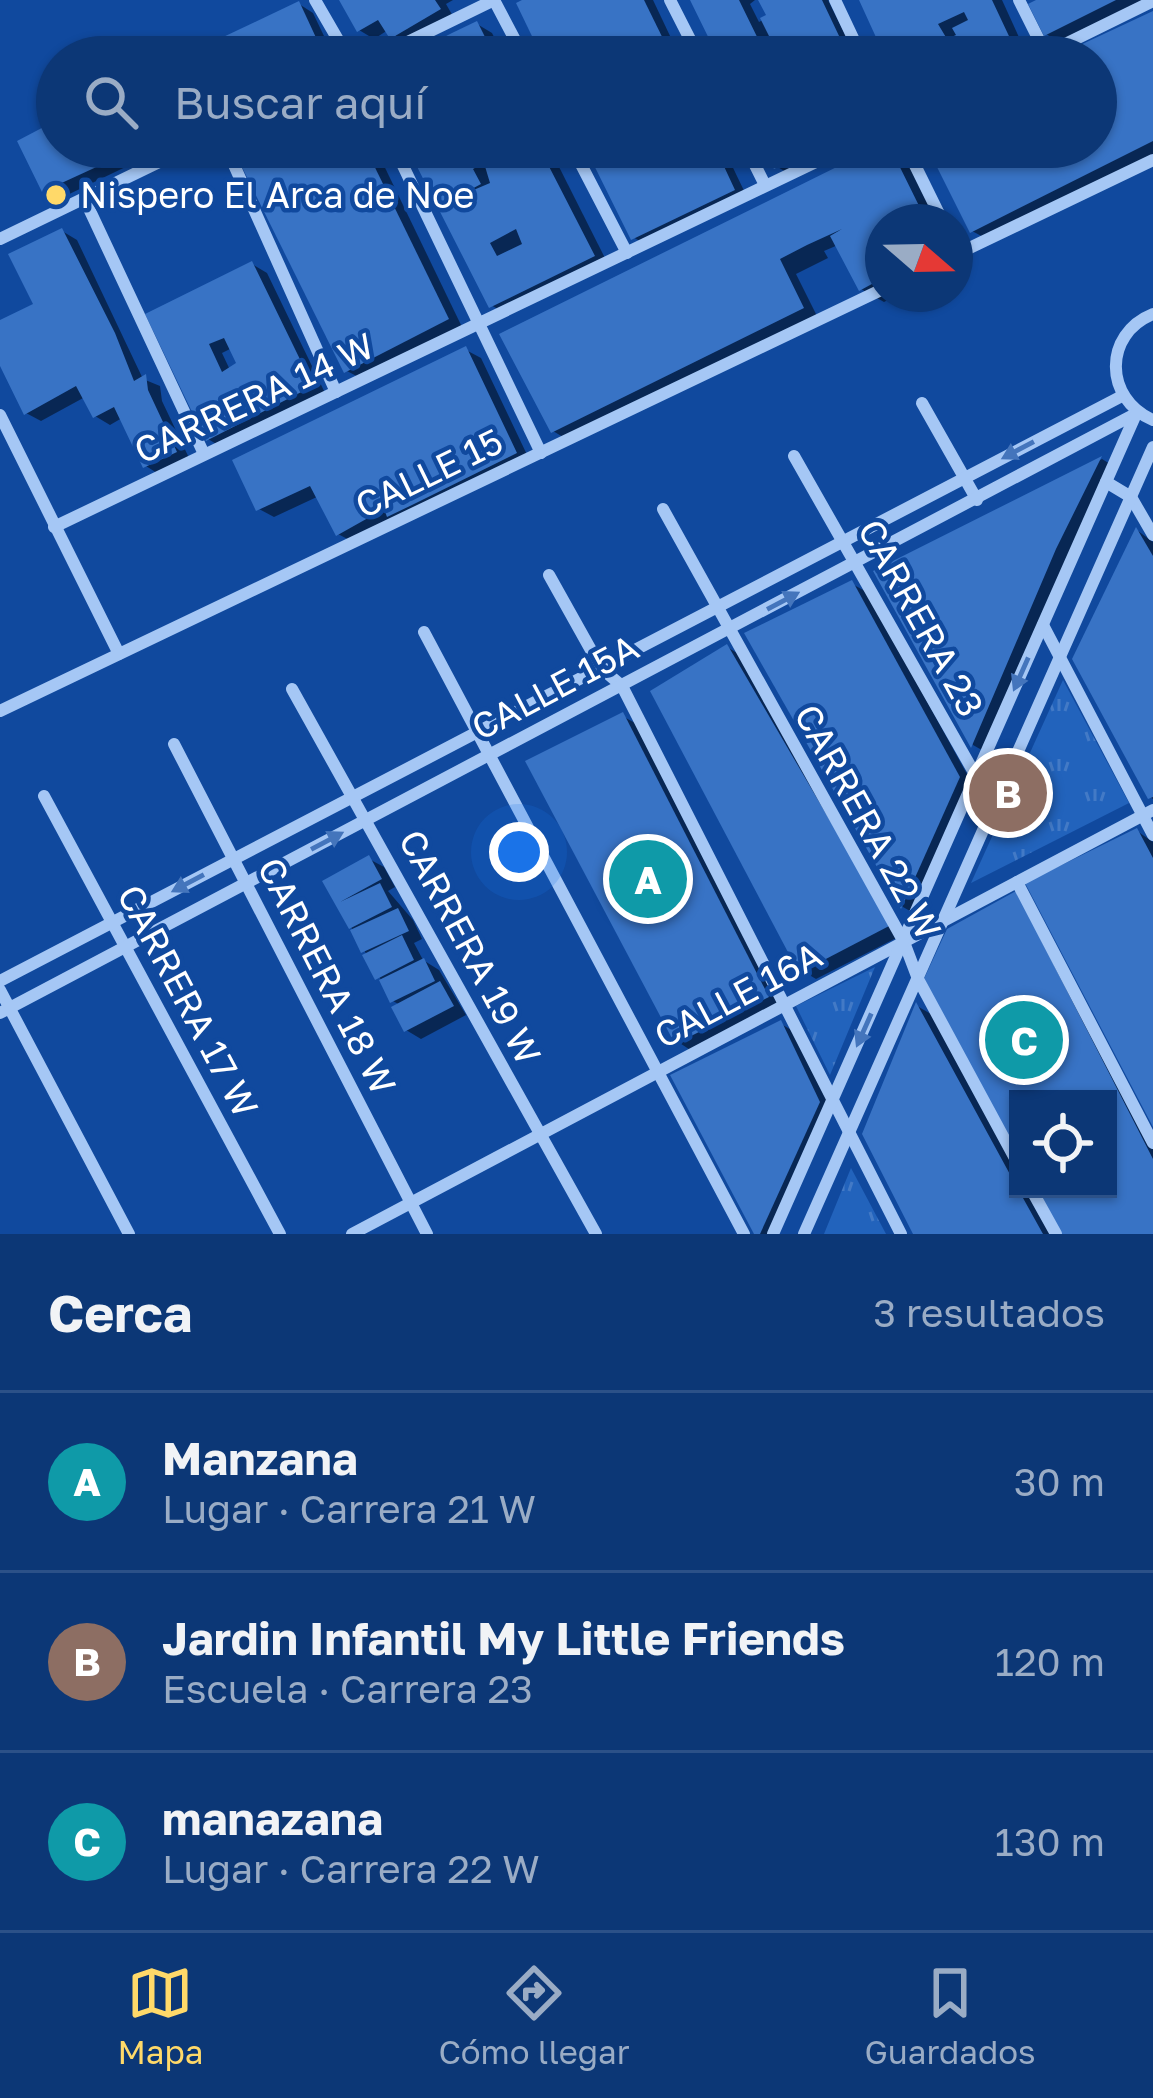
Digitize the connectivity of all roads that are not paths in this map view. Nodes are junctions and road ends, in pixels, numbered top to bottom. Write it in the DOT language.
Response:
graph roads {
  1 [pos="315,0"];
  2 [pos="494,0"];
  3 [pos="670,0"];
  4 [pos="835,0"];
  5 [pos="1018,0"];
  6 [pos="1153,1"];
  7 [pos="336,36"];
  8 [pos="419,36"];
  9 [pos="513,36"];
  10 [pos="688,36"];
  11 [pos="852,36"];
  12 [pos="1034,36"];
  13 [pos="1083,36"];
  14 [pos="1153,160"];
  15 [pos="146,168"];
  16 [pos="235,168"];
  17 [pos="404,168"];
  18 [pos="583,168"];
  19 [pos="756,168"];
  20 [pos="802,168"];
  21 [pos="916,168"];
  22 [pos="765,185"];
  23 [pos="84,198"];
  24 [pos="934,204"];
  25 [pos="0,238"];
  26 [pos="973,243"];
  27 [pos="627,253"];
  28 [pos="865,299"];
  29 [pos="1153,314"];
  30 [pos="481,324"];
  31 [pos="336,392"];
  32 [pos="1122,396"];
  33 [pos="922,403"];
  34 [pos="1137,413"];
  35 [pos="0,415"];
  36 [pos="1153,420"];
  37 [pos="1153,447"];
  38 [pos="541,453"];
  39 [pos="204,454"];
  40 [pos="794,456"];
  41 [pos="965,478"];
  42 [pos="1106,482"];
  43 [pos="1131,497"];
  44 [pos="977,500"];
  45 [pos="663,509"];
  46 [pos="54,527"];
  47 [pos="1153,535"];
  48 [pos="844,541"];
  49 [pos="855,564"];
  50 [pos="549,575"];
  51 [pos="716,608"];
  52 [pos="1043,626"];
  53 [pos="728,630"];
  54 [pos="424,632"];
  55 [pos="119,654"];
  56 [pos="1061,656"];
  57 [pos="601,668"];
  58 [pos="622,686"];
  59 [pos="292,688"];
  60 [pos="0,712"];
  61 [pos="477,732"];
  62 [pos="175,744"];
  63 [pos="489,756"];
  64 [pos="976,776"];
  65 [pos="44,796"];
  66 [pos="354,796"];
  67 [pos="992,812"];
  68 [pos="1148,812"];
  69 [pos="367,820"];
  70 [pos="1153,835"];
  71 [pos="234,859"];
  72 [pos="1017,882"];
  73 [pos="245,884"];
  74 [pos="946,920"];
  75 [pos="112,923"];
  76 [pos="904,942"];
  77 [pos="125,947"];
  78 [pos="917,979"];
  79 [pos="0,986"];
  80 [pos="785,1004"];
  81 [pos="5,1010"];
  82 [pos="658,1072"];
  83 [pos="833,1098"];
  84 [pos="849,1134"];
  85 [pos="538,1136"];
  86 [pos="1153,1143"];
  87 [pos="1009,1148"];
  88 [pos="1036,1198"];
  89 [pos="410,1203"];
  90 [pos="129,1234"];
  91 [pos="280,1234"];
  92 [pos="352,1234"];
  93 [pos="427,1234"];
  94 [pos="596,1234"];
  95 [pos="744,1234"];
  96 [pos="773,1234"];
  97 [pos="804,1234"];
  98 [pos="901,1234"];
  99 [pos="1056,1234"];
  1 -- 7 [label="street"];
  2 -- 8 [label="street"];
  2 -- 9 [label="street"];
  3 -- 10 [label="street"];
  4 -- 11 [label="street"];
  5 -- 12 [label="street"];
  6 -- 13 [label="street"];
  14 -- 26 [label="street"];
  15 -- 23 [label="street"];
  16 -- 31 [label="street"];
  17 -- 30 [label="street"];
  18 -- 27 [label="street"];
  19 -- 22 [label="street"];
  20 -- 22 [label="street, CARRERA 14 W"];
  21 -- 24 [label="street"];
  22 -- 27 [label="street, CARRERA 14 W"];
  23 -- 25 [label="street"];
  23 -- 39 [label="street"];
  27 -- 30 [label="street, CARRERA 14 W"];
  28 -- 38 [label="street, CALLE 15"];
  29 -- 32 [label="street"];
  30 -- 31 [label="street, CARRERA 14 W"];
  30 -- 38 [label="street"];
  31 -- 39 [label="street, CARRERA 14 W"];
  32 -- 34 [label="street"];
  32 -- 41 [label="street, CALLE 15A, one-way"];
  33 -- 41 [label="street"];
  34 -- 36 [label="street"];
  34 -- 42 [label="street"];
  34 -- 44 [label="street, CALLE 15A"];
  35 -- 46 [label="street"];
  37 -- 43 [label="street"];
  38 -- 55 [label="street, CALLE 15"];
  39 -- 46 [label="street, CARRERA 14 W"];
  40 -- 48 [label="street, CARRERA 23"];
  41 -- 44 [label="street"];
  41 -- 48 [label="street, CALLE 15A"];
  42 -- 43 [label="street"];
  42 -- 52 [label="street"];
  43 -- 47 [label="street"];
  43 -- 56 [label="street"];
  44 -- 49 [label="street, CALLE 15A"];
  45 -- 51 [label="street, CARRERA 22 W"];
  46 -- 55 [label="street"];
  48 -- 49 [label="street, CARRERA 23"];
  48 -- 51 [label="street, CALLE 15A"];
  53 -- 49 [label="street, CALLE 15A, one-way"];
  49 -- 64 [label="street, CARRERA 23"];
  50 -- 57 [label="street"];
  51 -- 53 [label="street, CARRERA 22 W"];
  51 -- 57 [label="street, CALLE 15A"];
  52 -- 56 [label="street"];
  52 -- 64 [label="street, one-way"];
  53 -- 58 [label="street, CALLE 15A"];
  53 -- 76 [label="street, CARRERA 22 W"];
  54 -- 61 [label="street"];
  55 -- 60 [label="street, CALLE 15"];
  56 -- 67 [label="street"];
  56 -- 68 [label="street"];
  57 -- 58 [label="street"];
  57 -- 61 [label="street, CALLE 15A"];
  58 -- 63 [label="street, CALLE 15A"];
  58 -- 80 [label="street"];
  59 -- 66 [label="street, CARRERA 19 W"];
  61 -- 63 [label="street"];
  61 -- 66 [label="street, CALLE 15A"];
  62 -- 71 [label="street, CARRERA 18 W"];
  63 -- 69 [label="street, CALLE 15A"];
  63 -- 82 [label="street"];
  64 -- 67 [label="street, CARRERA 23"];
  64 -- 76 [label="street"];
  65 -- 75 [label="street, CARRERA 17 W"];
  66 -- 69 [label="street, CARRERA 19 W"];
  66 -- 71 [label="street, CALLE 15A"];
  67 -- 74 [label="street"];
  68 -- 70 [label="street"];
  68 -- 72 [label="street, CALLE 16A"];
  73 -- 69 [label="street, CALLE 15A, one-way"];
  69 -- 85 [label="street, CARRERA 19 W"];
  71 -- 73 [label="street, CARRERA 18 W"];
  71 -- 75 [label="street, CALLE 15A, one-way"];
  72 -- 74 [label="street, CALLE 16A"];
  72 -- 86 [label="street"];
  73 -- 77 [label="street, CALLE 15A"];
  73 -- 89 [label="street, CARRERA 18 W"];
  74 -- 76 [label="street, CALLE 16A"];
  74 -- 78 [label="street"];
  75 -- 77 [label="street, CARRERA 17 W"];
  75 -- 79 [label="street, CALLE 15A"];
  76 -- 78 [label="street, CARRERA 22 W"];
  76 -- 80 [label="street, CALLE 16A"];
  76 -- 83 [label="street, one-way"];
  77 -- 81 [label="street, CALLE 15A"];
  77 -- 91 [label="street, CARRERA 17 W"];
  78 -- 84 [label="street"];
  78 -- 87 [label="street, CARRERA 22 W"];
  79 -- 81 [label="street"];
  80 -- 82 [label="street, CALLE 16A"];
  80 -- 83 [label="street"];
  81 -- 90 [label="street"];
  82 -- 85 [label="street, CALLE 16A"];
  82 -- 95 [label="street"];
  83 -- 84 [label="street"];
  83 -- 96 [label="street"];
  84 -- 97 [label="street"];
  84 -- 98 [label="street"];
  85 -- 89 [label="street, CALLE 16A"];
  85 -- 94 [label="street, CARRERA 19 W"];
  88 -- 99 [label="street"];
  89 -- 92 [label="street, CALLE 16A"];
  89 -- 93 [label="street, CARRERA 18 W"];
}
